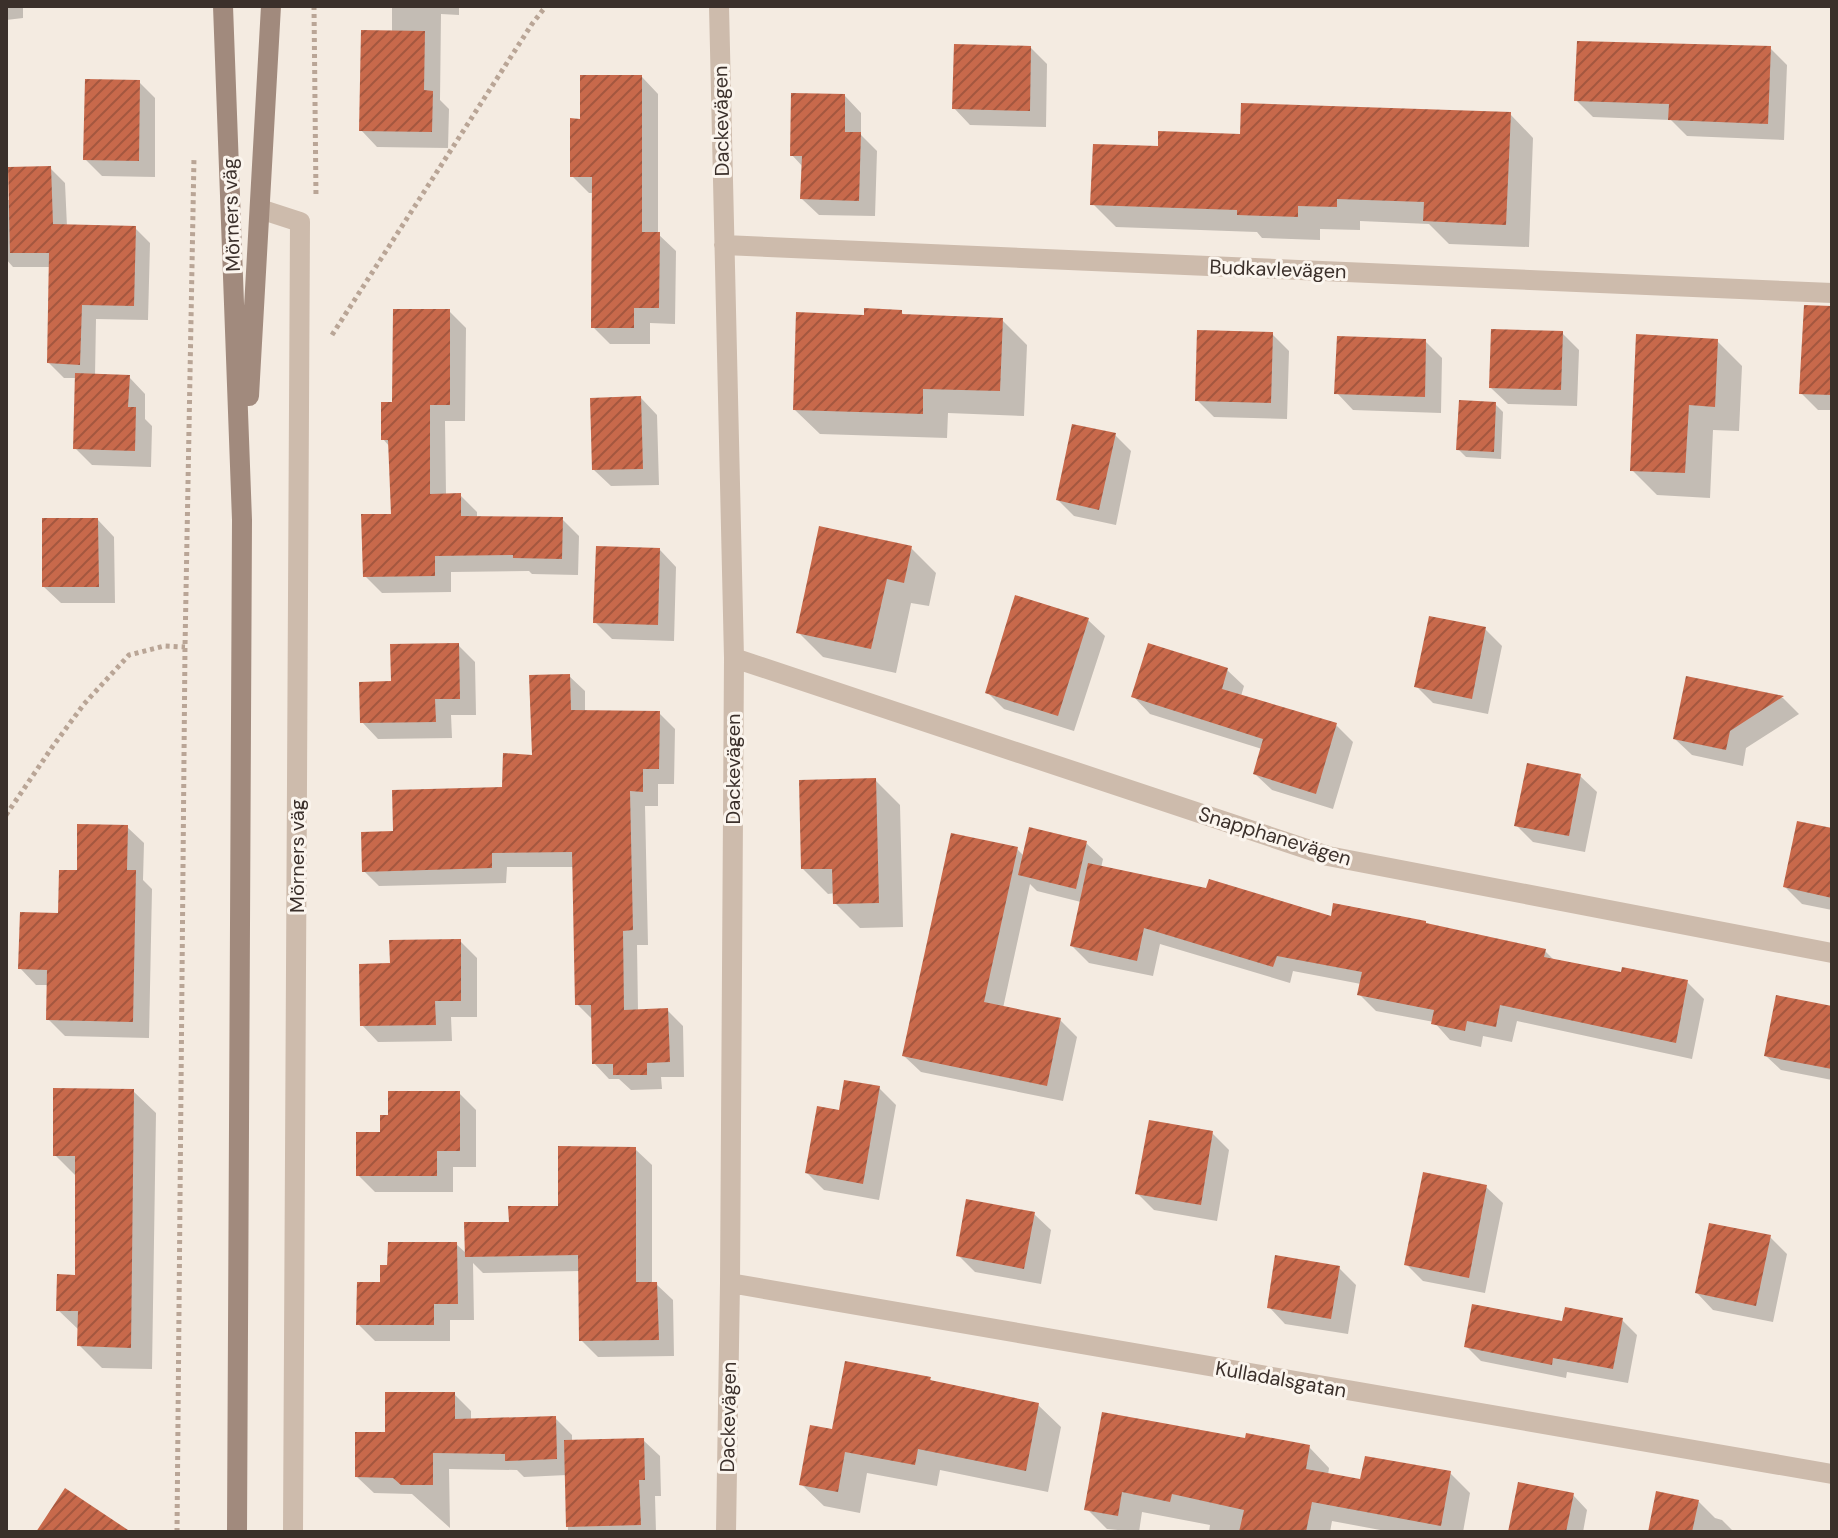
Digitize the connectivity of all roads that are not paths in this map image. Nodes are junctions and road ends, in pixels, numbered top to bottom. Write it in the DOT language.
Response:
graph roads {
  1 [pos="223,6"];
  2 [pos="271,6"];
  3 [pos="719,6"];
  4 [pos="260,209"];
  5 [pos="724,245"];
  6 [pos="1832,293"];
  7 [pos="242,520"];
  8 [pos="734,658"];
  9 [pos="1832,953"];
  10 [pos="730,1283"];
  11 [pos="1832,1474"];
  12 [pos="237,1532"];
  13 [pos="293,1532"];
  14 [pos="726,1532"];
  1 -- 7 [label="main road, Mörners väg"];
  2 -- 4 [label="main road, Mörners väg"];
  3 -- 5 [label="street, Dackevägen"];
  4 -- 7 [label="main road, Mörners väg"];
  4 -- 13 [label="street, Mörners väg"];
  5 -- 6 [label="street, Budkavlevägen"];
  5 -- 8 [label="street, Dackevägen"];
  7 -- 12 [label="main road, Mörners väg"];
  8 -- 9 [label="street, Snapphanevägen"];
  8 -- 10 [label="street, Dackevägen"];
  10 -- 11 [label="street, Kulladalsgatan"];
  10 -- 14 [label="street, Dackevägen"];
}
